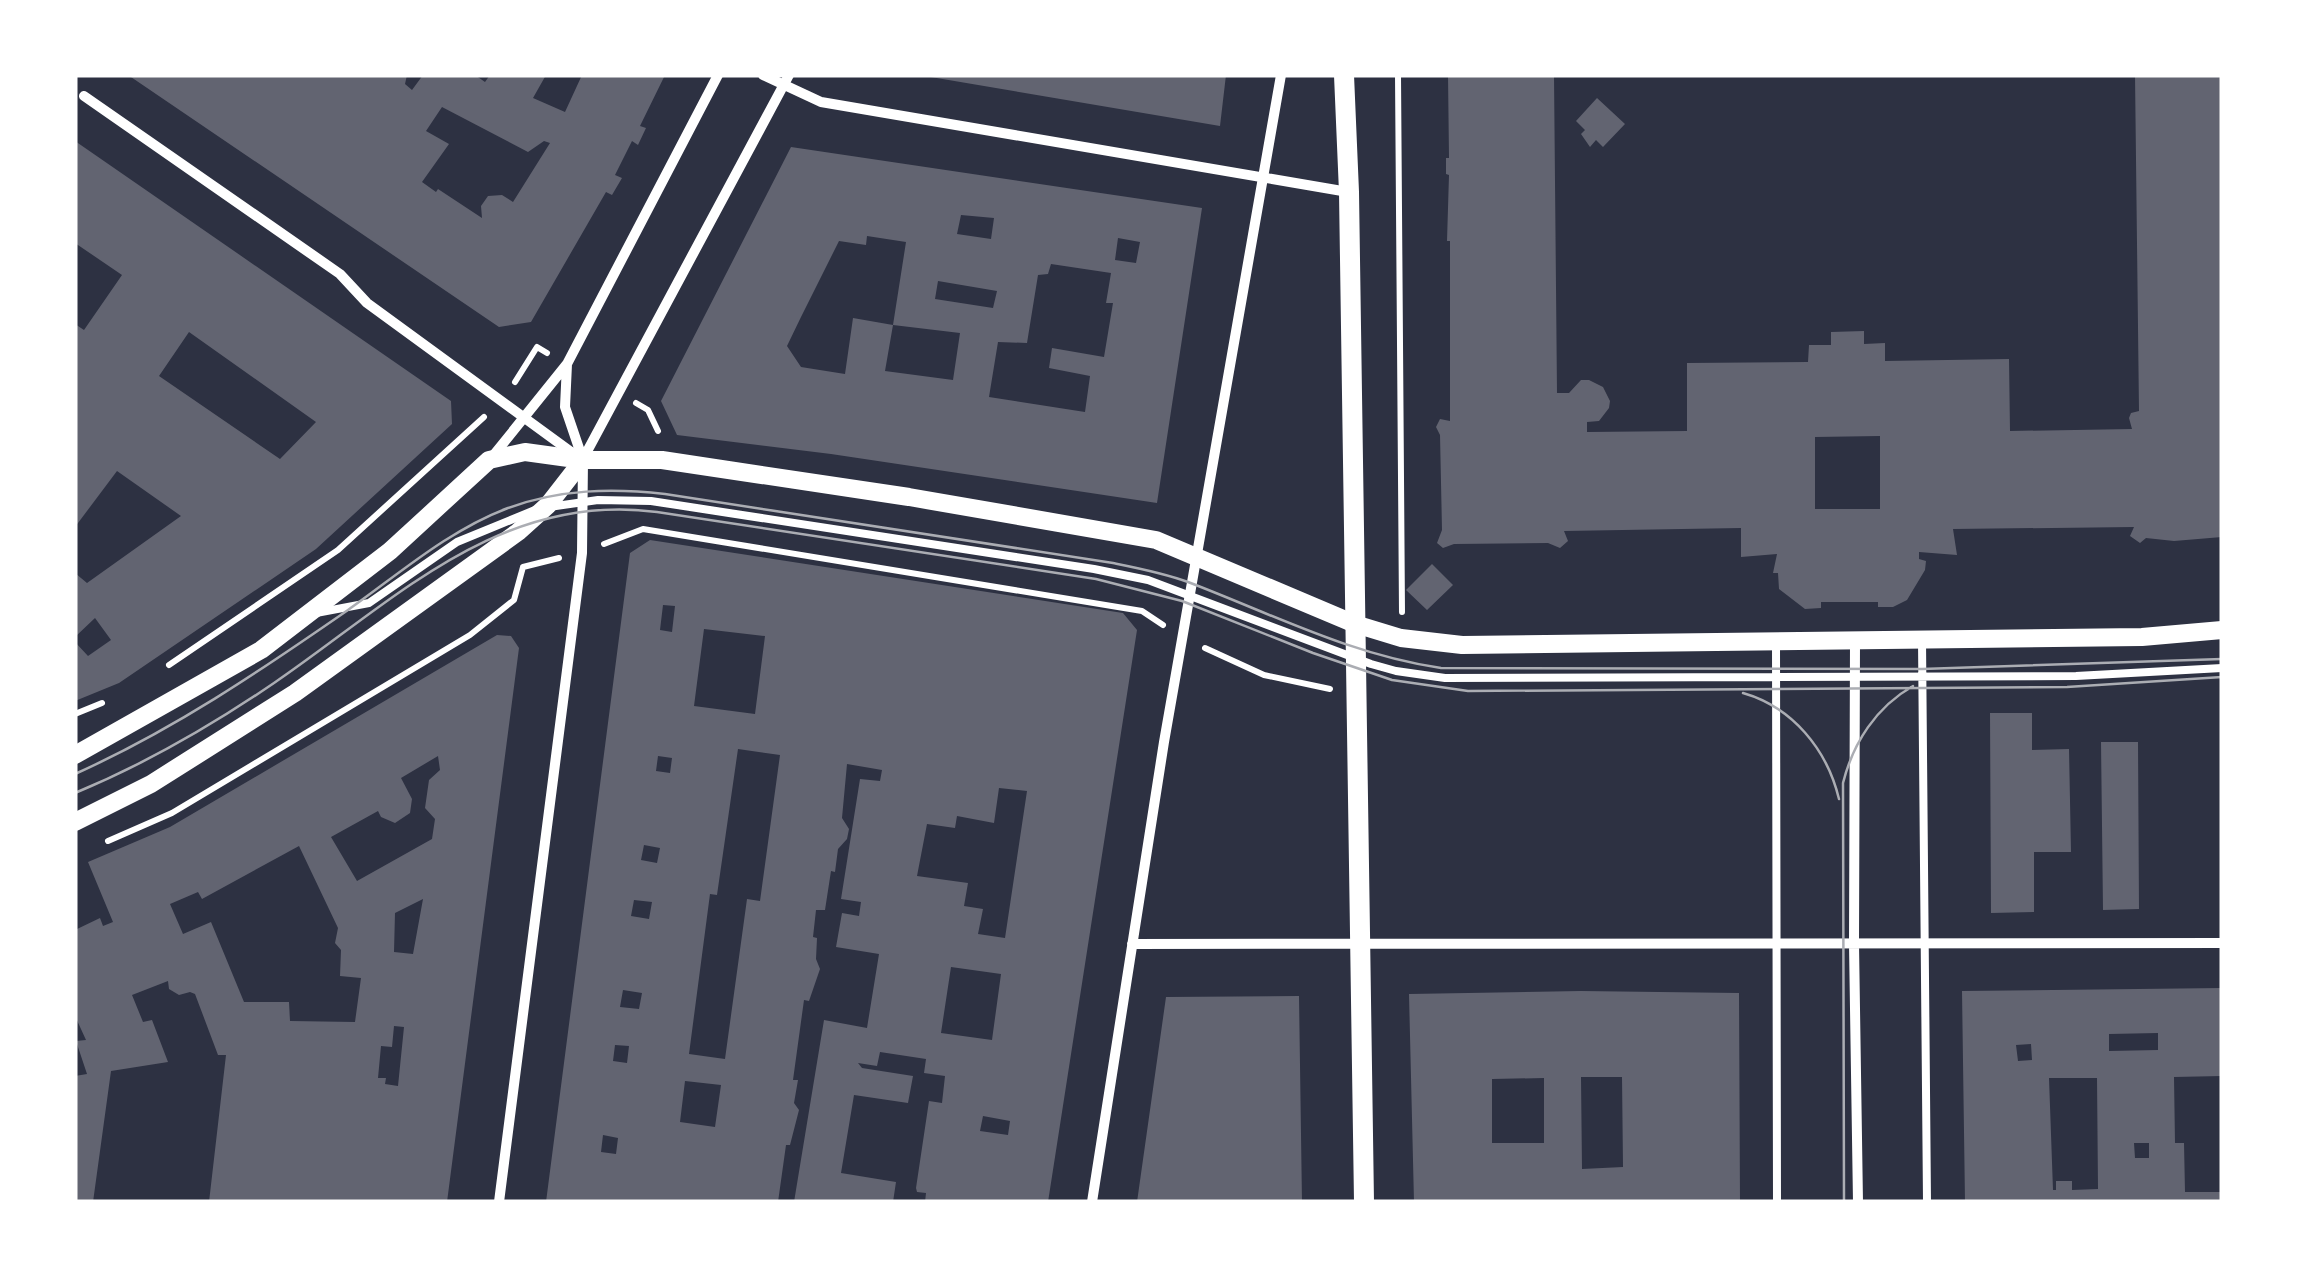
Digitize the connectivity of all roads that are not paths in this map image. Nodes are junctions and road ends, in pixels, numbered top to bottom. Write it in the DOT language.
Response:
graph roads {
  1 [pos="718,75"];
  2 [pos="763,75"];
  3 [pos="1281,75"];
  4 [pos="1344,75"];
  5 [pos="786,81"];
  6 [pos="84,96"];
  7 [pos="1262,178"];
  8 [pos="1349,192"];
  9 [pos="567,364"];
  10 [pos="526,416"];
  11 [pos="490,460"];
  12 [pos="582,460"];
  13 [pos="583,502"];
  14 [pos="544,508"];
  15 [pos="1194,557"];
  16 [pos="1188,593"];
  17 [pos="307,615"];
  18 [pos="1355,624"];
  19 [pos="2222,630"];
  20 [pos="1922,640"];
  21 [pos="1855,641"];
  22 [pos="1776,642"];
  23 [pos="1356,658"];
  24 [pos="2222,668"];
  25 [pos="1923,678"];
  26 [pos="1775,679"];
  27 [pos="1855,679"];
  28 [pos="75,755"];
  29 [pos="75,822"];
  30 [pos="2222,943"];
  31 [pos="1132,944"];
  32 [pos="1360,944"];
  33 [pos="1774,944"];
  34 [pos="1854,944"];
  35 [pos="1925,944"];
  36 [pos="499,1202"];
  37 [pos="1092,1202"];
  38 [pos="1364,1202"];
  39 [pos="1777,1202"];
  40 [pos="1858,1202"];
  41 [pos="1927,1202"];
  1 -- 9 [label="street"];
  2 -- 5 [label="street"];
  3 -- 7 [label="street"];
  4 -- 8 [label="main road"];
  5 -- 7 [label="street"];
  5 -- 12 [label="street"];
  6 -- 10 [label="street"];
  7 -- 8 [label="street"];
  7 -- 15 [label="street"];
  8 -- 18 [label="main road"];
  9 -- 10 [label="street"];
  9 -- 12 [label="street"];
  10 -- 11 [label="street"];
  10 -- 12 [label="street"];
  11 -- 12 [label="street"];
  11 -- 17 [label="street"];
  12 -- 13 [label="street"];
  12 -- 14 [label="street"];
  12 -- 15 [label="street"];
  13 -- 14 [label="lane"];
  13 -- 16 [label="lane"];
  13 -- 36 [label="street"];
  14 -- 17 [label="lane"];
  14 -- 29 [label="street"];
  15 -- 16 [label="street"];
  15 -- 18 [label="street"];
  16 -- 23 [label="lane"];
  16 -- 31 [label="street"];
  17 -- 28 [label="street"];
  18 -- 22 [label="street"];
  18 -- 23 [label="main road"];
  19 -- 20 [label="street"];
  20 -- 21 [label="street"];
  20 -- 25 [label="lane"];
  21 -- 22 [label="street"];
  21 -- 27 [label="street"];
  22 -- 26 [label="lane"];
  23 -- 26 [label="lane"];
  23 -- 32 [label="main road"];
  24 -- 25 [label="lane"];
  25 -- 27 [label="lane"];
  25 -- 35 [label="lane"];
  26 -- 27 [label="lane"];
  26 -- 33 [label="lane"];
  27 -- 34 [label="street"];
  30 -- 35 [label="street"];
  31 -- 32 [label="street"];
  31 -- 37 [label="street"];
  32 -- 33 [label="street"];
  32 -- 38 [label="main road"];
  33 -- 34 [label="street"];
  33 -- 39 [label="lane"];
  34 -- 35 [label="street"];
  34 -- 40 [label="street"];
  35 -- 41 [label="lane"];
}
